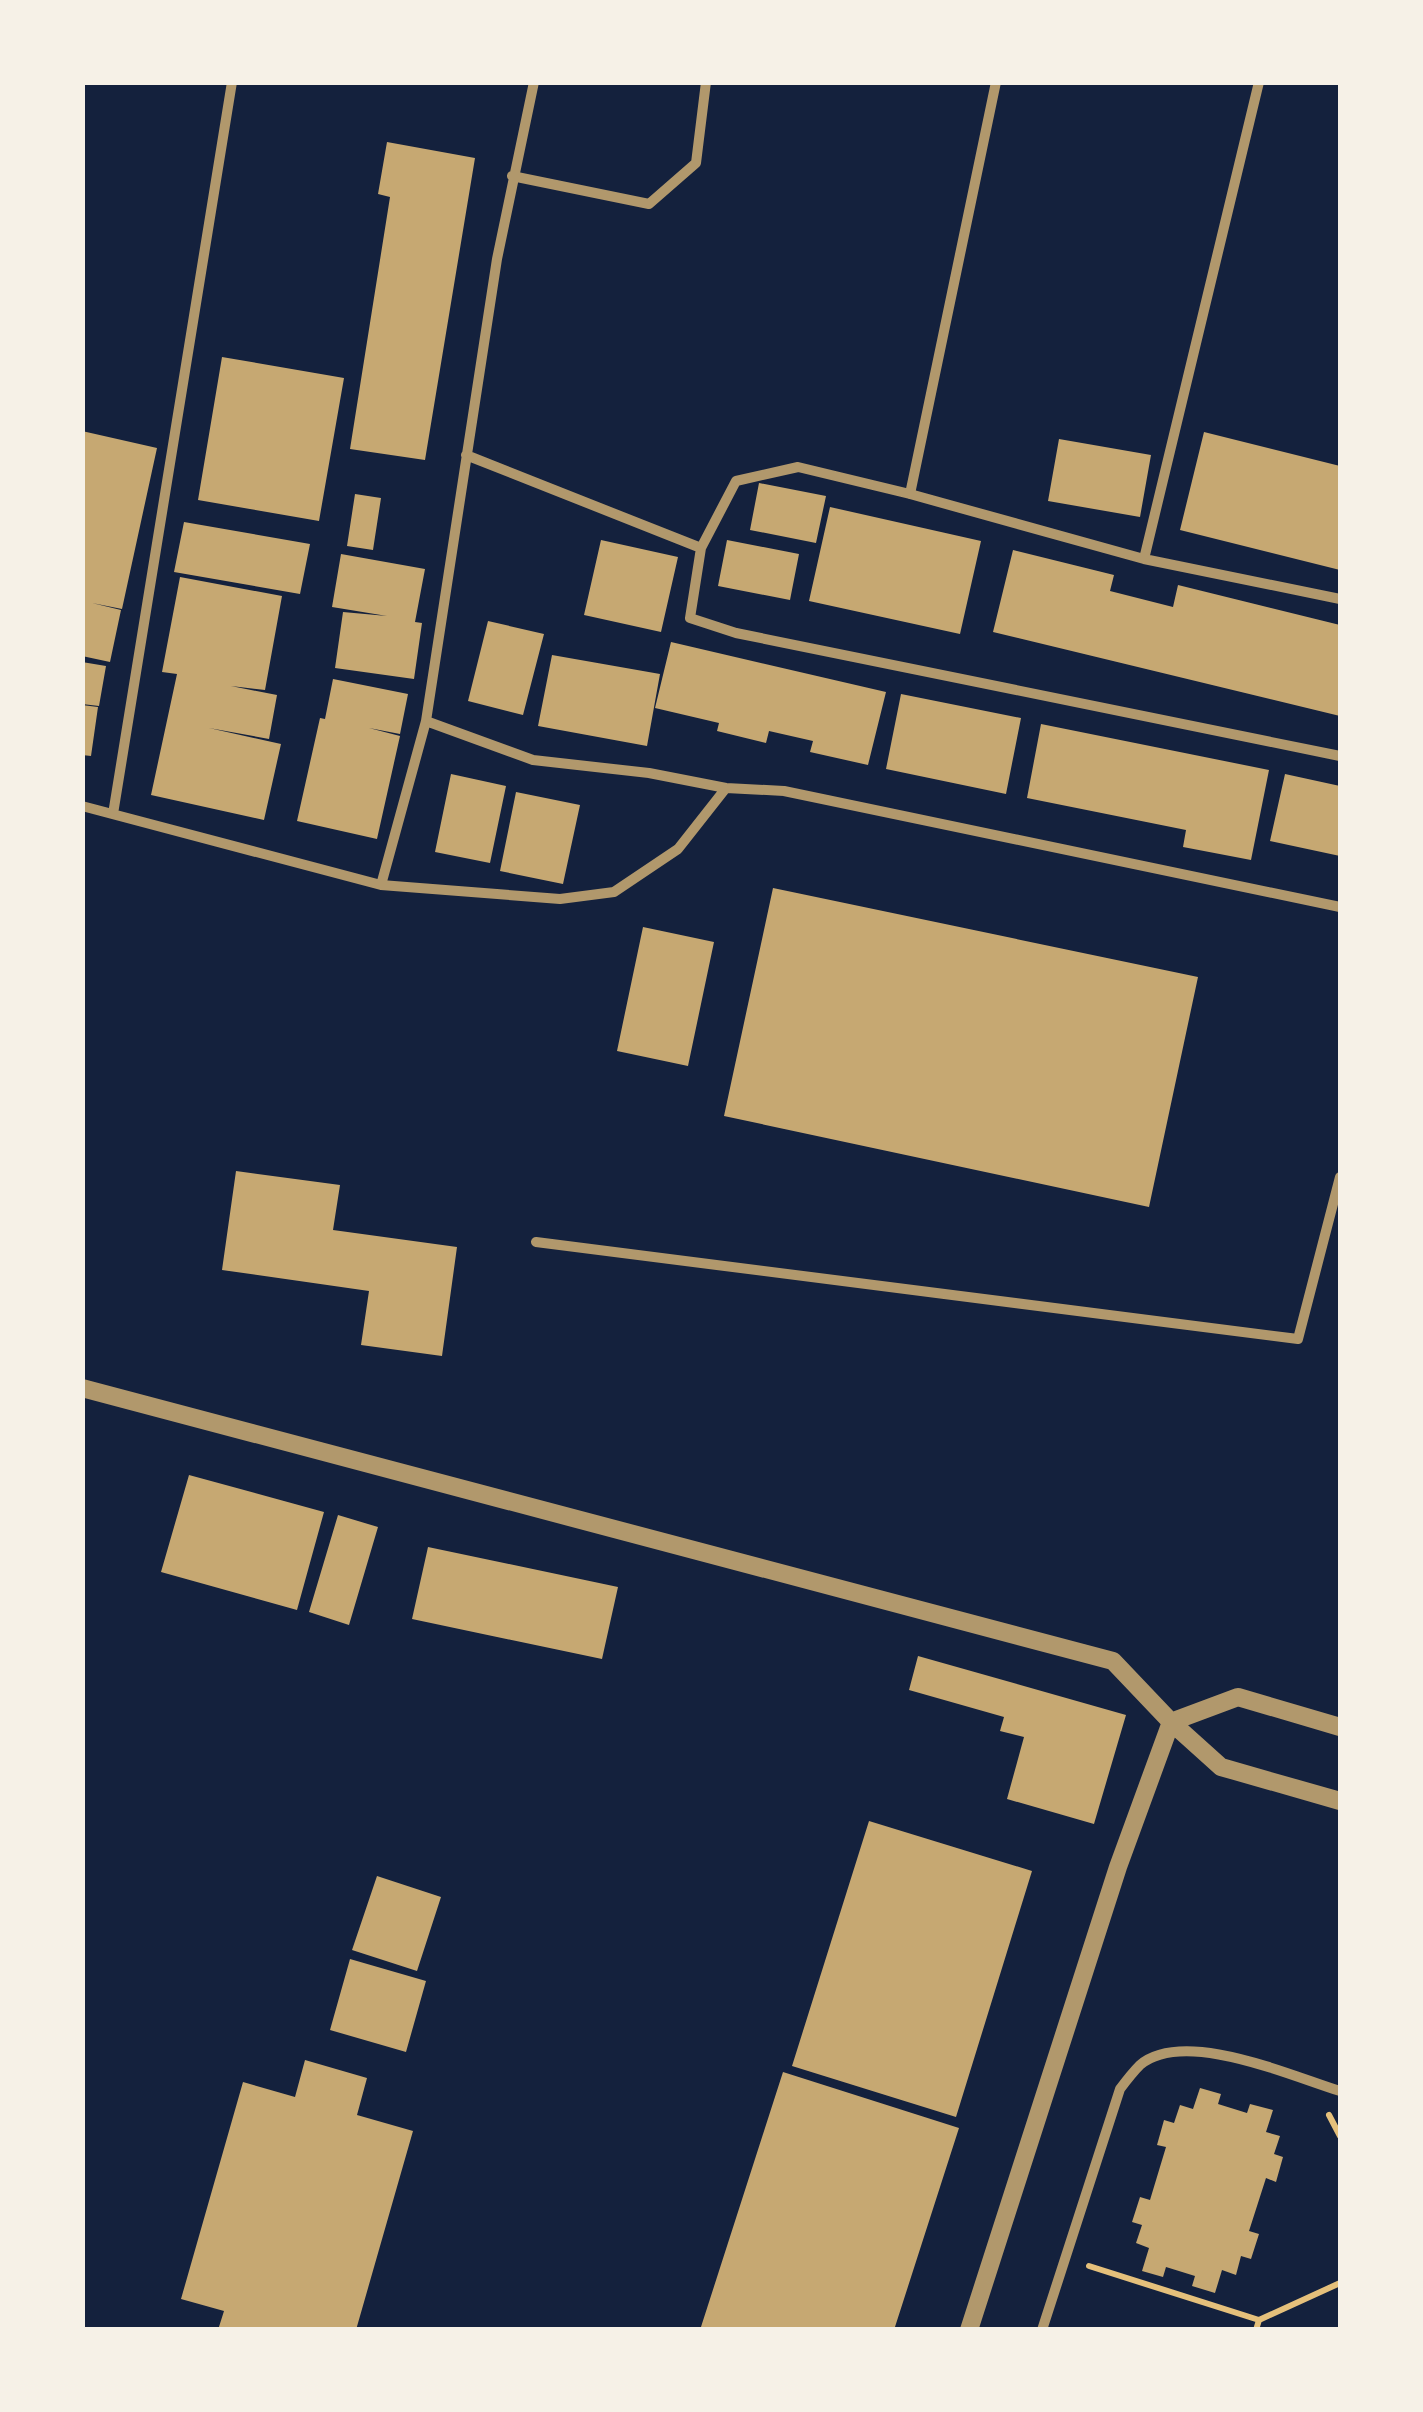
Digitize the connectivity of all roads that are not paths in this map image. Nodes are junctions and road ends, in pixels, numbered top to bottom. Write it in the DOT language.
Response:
graph roads {
  1 [pos="232,82"];
  2 [pos="534,82"];
  3 [pos="706,82"];
  4 [pos="996,82"];
  5 [pos="1260,82"];
  6 [pos="512,176"];
  7 [pos="466,454"];
  8 [pos="910,494"];
  9 [pos="701,548"];
  10 [pos="1144,559"];
  11 [pos="1340,599"];
  12 [pos="426,721"];
  13 [pos="1340,756"];
  14 [pos="726,788"];
  15 [pos="82,806"];
  16 [pos="114,814"];
  17 [pos="381,885"];
  18 [pos="1340,906"];
  19 [pos="1340,1177"];
  20 [pos="536,1242"];
  21 [pos="82,1388"];
  22 [pos="1171,1722"];
  23 [pos="1340,1727"];
  24 [pos="1340,1801"];
  25 [pos="1340,2091"];
  26 [pos="970,2330"];
  27 [pos="1042,2330"];
  1 -- 16 [label="street"];
  2 -- 6 [label="street"];
  3 -- 6 [label="street"];
  4 -- 8 [label="street"];
  5 -- 10 [label="street"];
  6 -- 7 [label="street"];
  7 -- 9 [label="street"];
  7 -- 12 [label="street"];
  8 -- 9 [label="street"];
  8 -- 10 [label="street"];
  9 -- 13 [label="street"];
  10 -- 11 [label="street"];
  12 -- 14 [label="street"];
  12 -- 17 [label="street"];
  14 -- 17 [label="street"];
  14 -- 18 [label="street"];
  15 -- 16 [label="street"];
  16 -- 17 [label="street"];
  19 -- 20 [label="street"];
  21 -- 22 [label="street"];
  22 -- 23 [label="street"];
  22 -- 24 [label="street"];
  22 -- 26 [label="street"];
  25 -- 27 [label="street"];
}
